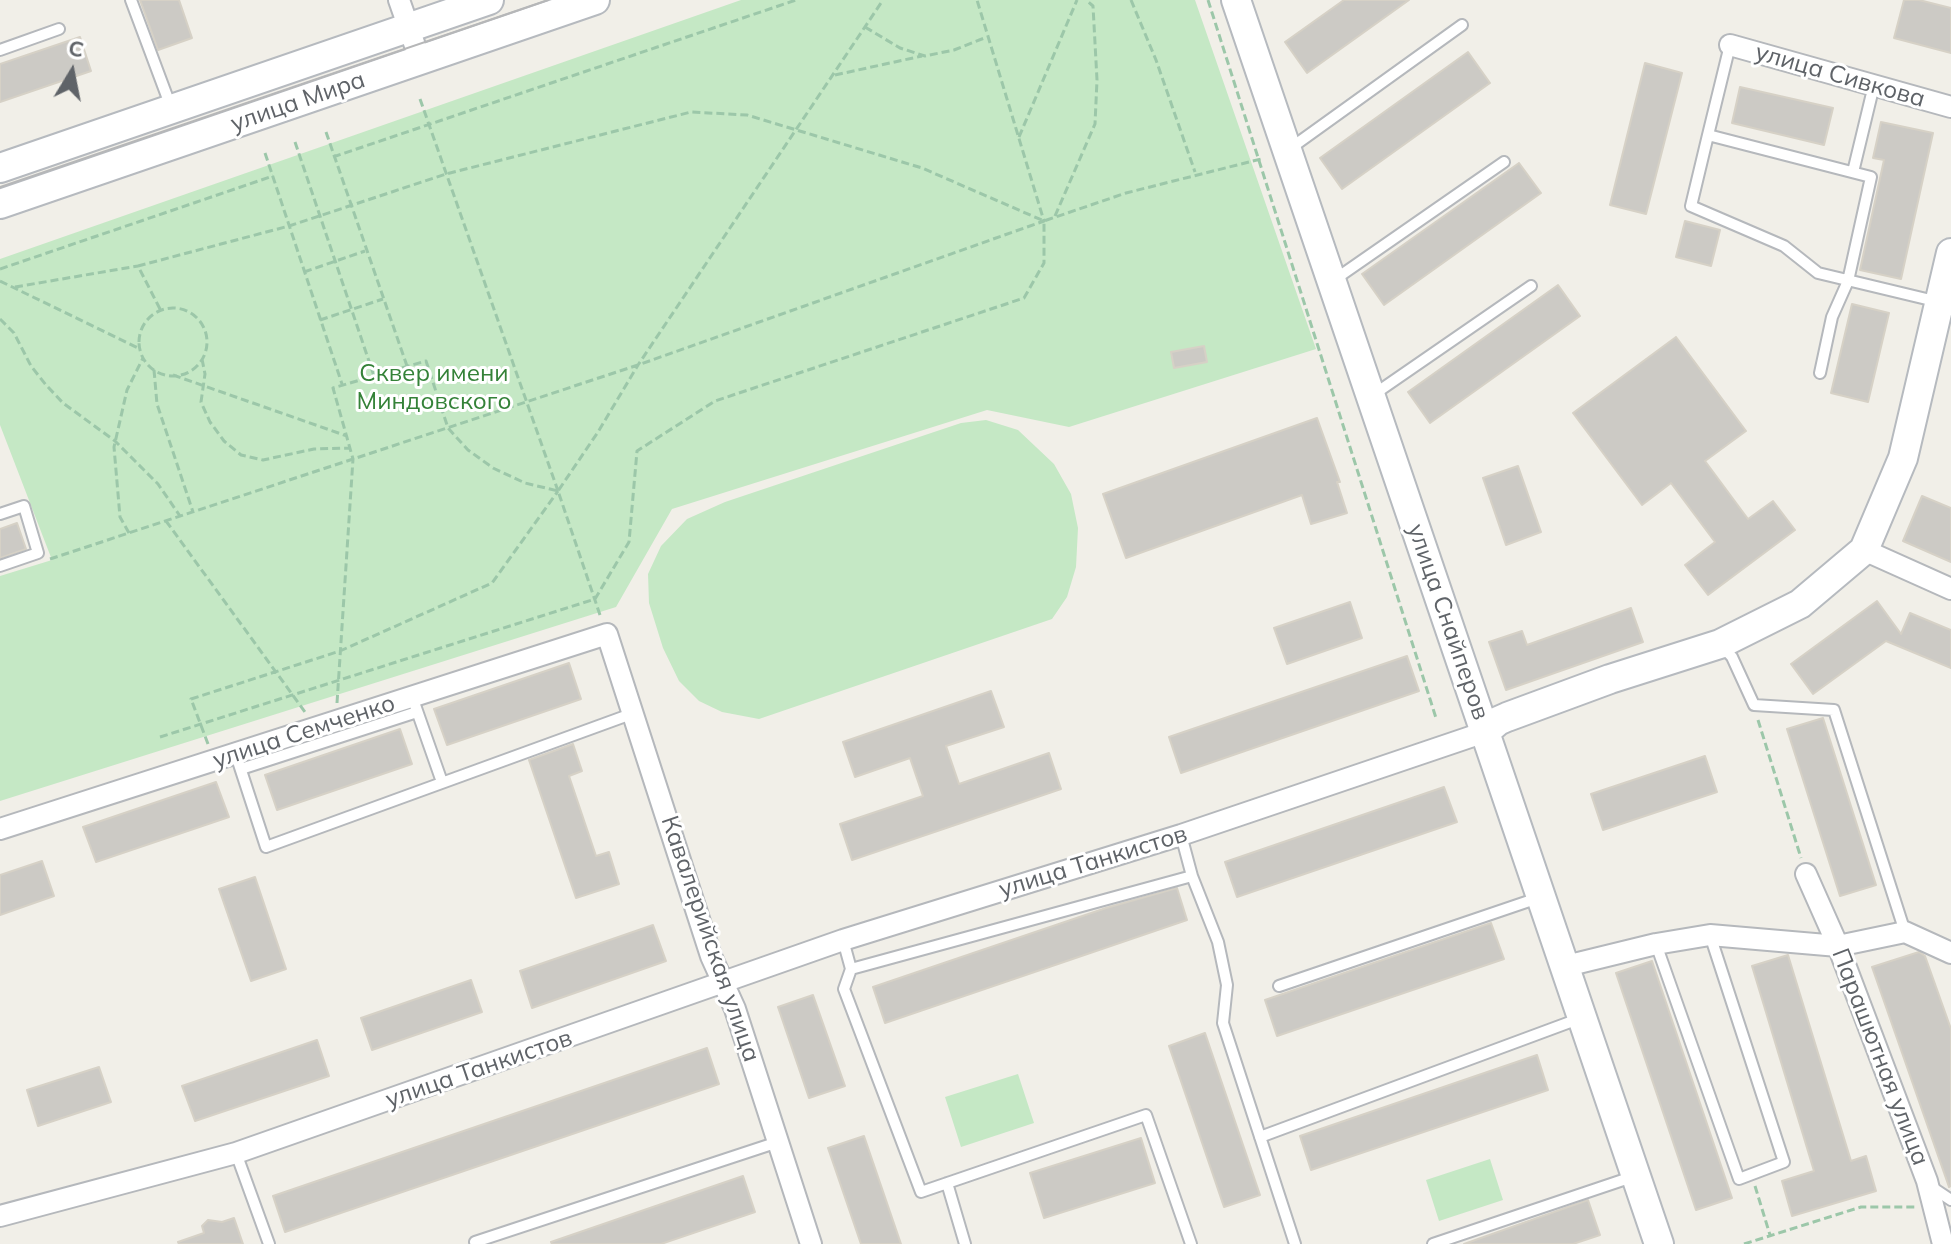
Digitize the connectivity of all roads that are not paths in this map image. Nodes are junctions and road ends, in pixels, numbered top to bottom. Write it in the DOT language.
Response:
graph roads {
  1 [pos="131,0"];
  2 [pos="399,0"];
  3 [pos="489,0"];
  4 [pos="595,0"];
  5 [pos="1236,0"];
  6 [pos="1462,25"];
  7 [pos="408,27"];
  8 [pos="59,29"];
  9 [pos="1730,45"];
  10 [pos="0,50"];
  11 [pos="420,60"];
  12 [pos="1874,85"];
  13 [pos="1951,107"];
  14 [pos="172,110"];
  15 [pos="1708,135"];
  16 [pos="1287,150"];
  17 [pos="1504,162"];
  18 [pos="0,168"];
  19 [pos="1853,172"];
  20 [pos="0,204"];
  21 [pos="1951,253"];
  22 [pos="1332,281"];
  23 [pos="1848,281"];
  24 [pos="1531,286"];
  25 [pos="1941,302"];
  26 [pos="1820,373"];
  27 [pos="1371,396"];
  28 [pos="0,514"];
  29 [pos="1864,550"];
  30 [pos="0,566"];
  31 [pos="1951,589"];
  32 [pos="607,634"];
  33 [pos="1720,644"];
  34 [pos="414,704"];
  35 [pos="634,713"];
  36 [pos="1485,732"];
  37 [pos="238,762"];
  38 [pos="442,782"];
  39 [pos="0,829"];
  40 [pos="1181,835"];
  41 [pos="1806,874"];
  42 [pos="1192,876"];
  43 [pos="1543,897"];
  44 [pos="1905,932"];
  45 [pos="1710,935"];
  46 [pos="843,940"];
  47 [pos="1656,944"];
  48 [pos="1838,946"];
  49 [pos="1951,953"];
  50 [pos="1566,966"];
  51 [pos="851,969"];
  52 [pos="725,982"];
  53 [pos="1279,986"];
  54 [pos="1583,1018"];
  55 [pos="1260,1137"];
  56 [pos="778,1142"];
  57 [pos="236,1153"];
  58 [pos="1636,1176"];
  59 [pos="947,1183"];
  60 [pos="1942,1203"];
  61 [pos="0,1216"];
  62 [pos="475,1242"];
  63 [pos="269,1244"];
  64 [pos="811,1244"];
  65 [pos="965,1244"];
  66 [pos="1191,1244"];
  67 [pos="1295,1244"];
  68 [pos="1433,1244"];
  69 [pos="1659,1244"];
  70 [pos="1943,1244"];
  1 -- 14 [label="lane"];
  2 -- 7 [label="street"];
  3 -- 7 [label="street, улица Мира"];
  4 -- 11 [label="street, улица Мира"];
  5 -- 16 [label="street, улица Снайперов"];
  6 -- 16 [label="lane"];
  7 -- 11 [label="street"];
  7 -- 14 [label="street, улица Мира"];
  8 -- 10 [label="lane"];
  9 -- 12 [label="street, улица Сивкова"];
  9 -- 15 [label="lane"];
  11 -- 20 [label="street, улица Мира"];
  12 -- 13 [label="street, улица Сивкова"];
  12 -- 19 [label="lane"];
  14 -- 18 [label="street, улица Мира"];
  15 -- 19 [label="lane"];
  15 -- 23 [label="lane"];
  16 -- 22 [label="street, улица Снайперов"];
  17 -- 22 [label="lane"];
  19 -- 23 [label="lane"];
  21 -- 25 [label="street, улица Танкистов"];
  22 -- 27 [label="street, улица Снайперов"];
  23 -- 25 [label="lane"];
  23 -- 26 [label="lane"];
  24 -- 27 [label="lane"];
  25 -- 29 [label="street, улица Танкистов"];
  27 -- 36 [label="street, улица Снайперов"];
  28 -- 30 [label="lane"];
  29 -- 31 [label="street"];
  29 -- 33 [label="street, улица Танкистов"];
  32 -- 34 [label="street, улица Семченко"];
  32 -- 35 [label="street, Кавалерийская улица"];
  33 -- 36 [label="street, улица Танкистов"];
  33 -- 44 [label="lane"];
  34 -- 37 [label="street, улица Семченко"];
  34 -- 38 [label="lane"];
  35 -- 38 [label="lane"];
  35 -- 52 [label="street, Кавалерийская улица"];
  36 -- 40 [label="street, улица Танкистов"];
  36 -- 43 [label="street, улица Снайперов"];
  37 -- 38 [label="lane"];
  37 -- 39 [label="street, улица Семченко"];
  40 -- 42 [label="lane"];
  40 -- 46 [label="street, улица Танкистов"];
  41 -- 48 [label="street, Парашютная улица"];
  42 -- 51 [label="lane"];
  42 -- 55 [label="lane"];
  43 -- 50 [label="street, улица Снайперов"];
  43 -- 53 [label="lane"];
  44 -- 48 [label="street"];
  44 -- 49 [label="street"];
  45 -- 47 [label="street"];
  45 -- 47 [label="lane"];
  45 -- 48 [label="street"];
  46 -- 51 [label="lane"];
  46 -- 52 [label="street, улица Танкистов"];
  47 -- 50 [label="street"];
  48 -- 60 [label="street, Парашютная улица"];
  50 -- 54 [label="street, улица Снайперов"];
  51 -- 59 [label="lane"];
  52 -- 56 [label="street, Кавалерийская улица"];
  52 -- 57 [label="street, улица Танкистов"];
  54 -- 55 [label="lane"];
  54 -- 58 [label="street, улица Снайперов"];
  55 -- 67 [label="lane"];
  56 -- 62 [label="lane"];
  56 -- 64 [label="street, Кавалерийская улица"];
  57 -- 61 [label="street, улица Танкистов"];
  57 -- 63 [label="lane"];
  58 -- 68 [label="lane"];
  58 -- 69 [label="street, улица Снайперов"];
  59 -- 65 [label="lane"];
  59 -- 66 [label="lane"];
  60 -- 70 [label="street, Парашютная улица"];
}
